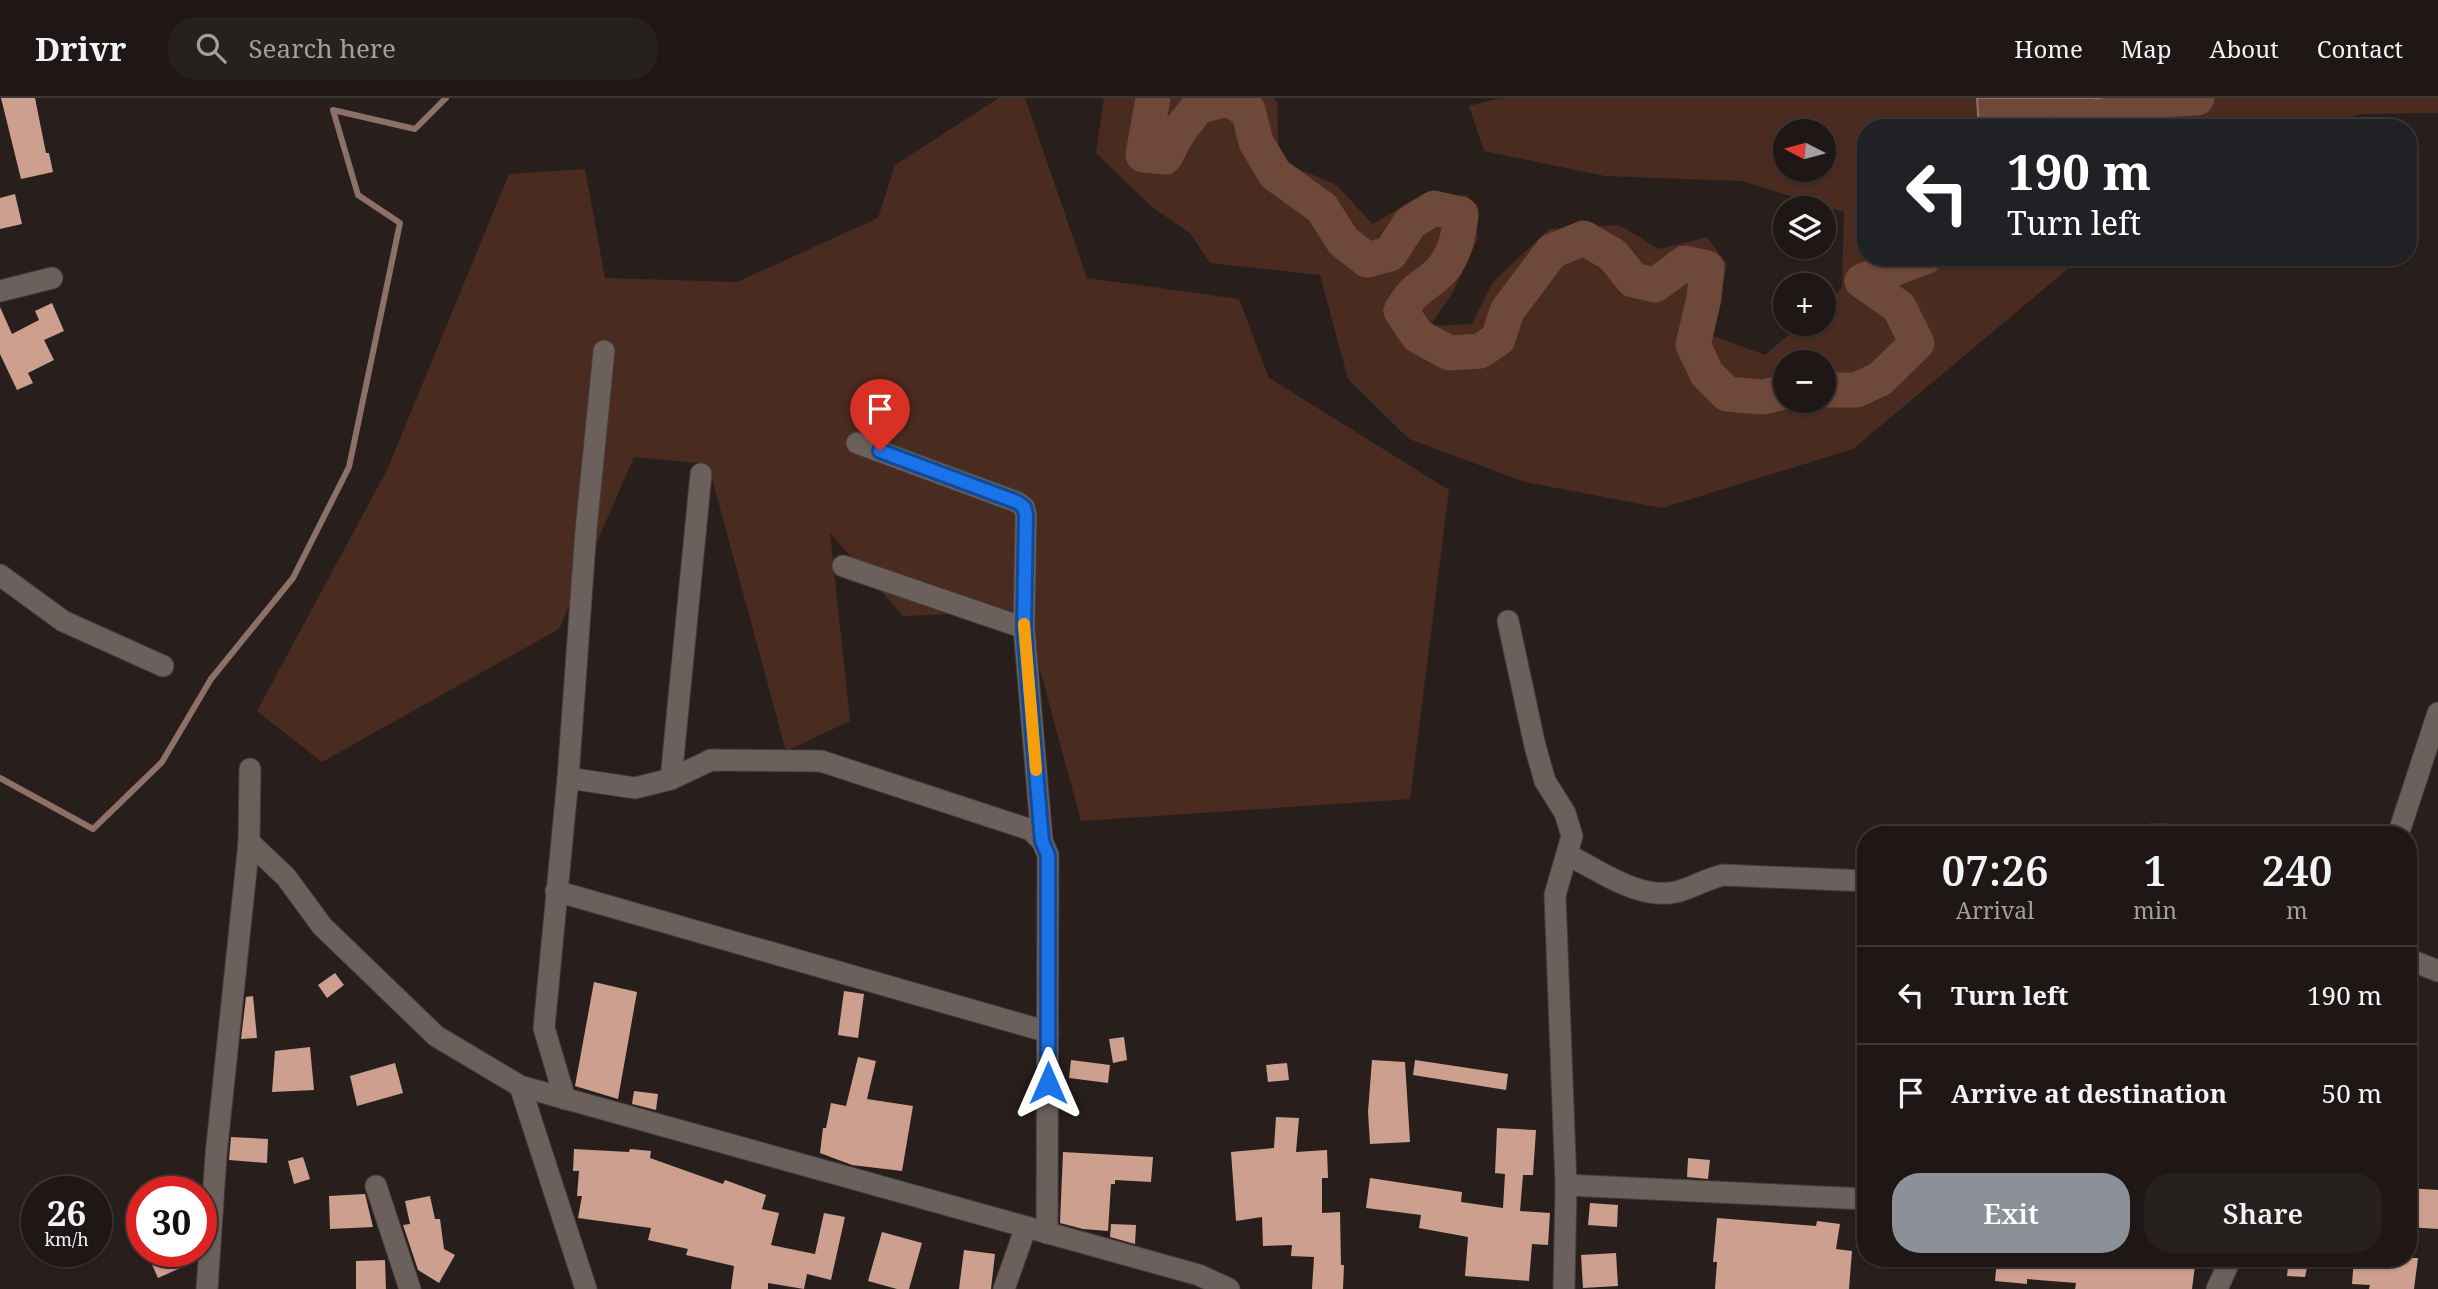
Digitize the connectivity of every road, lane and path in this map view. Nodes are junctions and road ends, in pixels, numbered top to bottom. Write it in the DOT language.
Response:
graph roads {
  1 [pos="52,278"];
  2 [pos="0,292"];
  3 [pos="604,351"];
  4 [pos="857,443"];
  5 [pos="701,474"];
  6 [pos="843,566"];
  7 [pos="0,575"];
  8 [pos="1508,621"];
  9 [pos="1024,628"];
  10 [pos="163,666"];
  11 [pos="2438,713"];
  12 [pos="250,769"];
  13 [pos="568,778"];
  14 [pos="671,779"];
  15 [pos="2401,826"];
  16 [pos="1042,841"];
  17 [pos="249,842"];
  18 [pos="1568,855"];
  19 [pos="1857,881"];
  20 [pos="556,891"];
  21 [pos="2417,963"];
  22 [pos="2438,971"];
  23 [pos="1048,1032"];
  24 [pos="520,1086"];
  25 [pos="565,1098"];
  26 [pos="1566,1185"];
  27 [pos="376,1186"];
  28 [pos="1857,1199"];
  29 [pos="1026,1227"];
  30 [pos="1047,1233"];
  31 [pos="2227,1267"];
  32 [pos="207,1289"];
  33 [pos="410,1289"];
  34 [pos="586,1289"];
  35 [pos="1004,1289"];
  36 [pos="1229,1289"];
  37 [pos="1564,1289"];
  38 [pos="2217,1289"];
  1 -- 2 [label="street"];
  3 -- 13 [label="street"];
  4 -- 9 [label="street"];
  5 -- 14 [label="street"];
  6 -- 9 [label="street"];
  7 -- 10 [label="street"];
  8 -- 18 [label="street"];
  9 -- 16 [label="street"];
  11 -- 15 [label="street"];
  12 -- 17 [label="street"];
  13 -- 14 [label="street"];
  13 -- 20 [label="street"];
  14 -- 16 [label="street"];
  16 -- 23 [label="street"];
  17 -- 24 [label="street"];
  17 -- 32 [label="street"];
  18 -- 19 [label="street"];
  18 -- 26 [label="street"];
  20 -- 23 [label="street"];
  20 -- 25 [label="street"];
  21 -- 22 [label="street"];
  23 -- 30 [label="street"];
  24 -- 25 [label="street"];
  24 -- 34 [label="street"];
  25 -- 29 [label="street"];
  26 -- 28 [label="street"];
  26 -- 37 [label="street"];
  27 -- 33 [label="street"];
  29 -- 30 [label="street"];
  29 -- 35 [label="street"];
  30 -- 36 [label="street"];
  31 -- 38 [label="street"];
}
